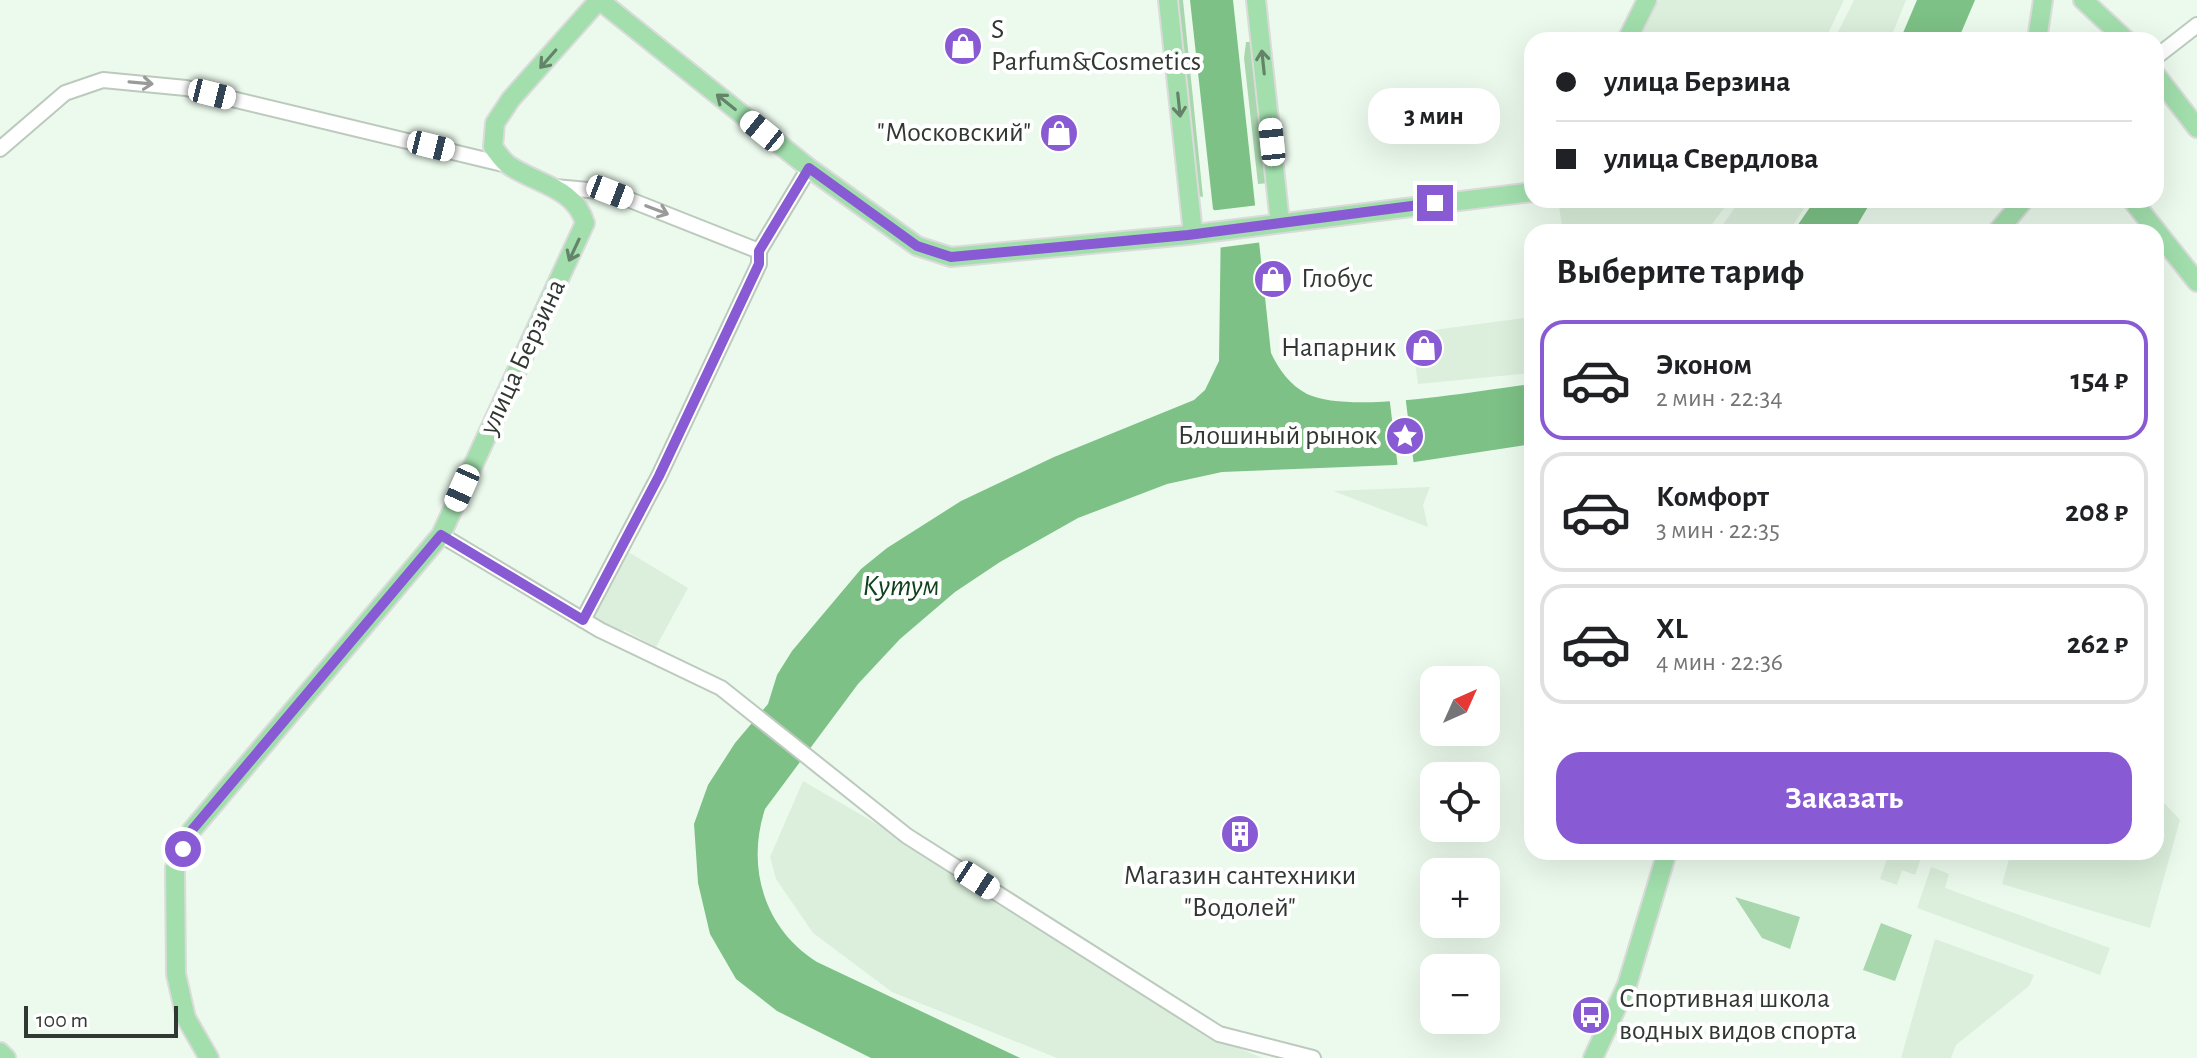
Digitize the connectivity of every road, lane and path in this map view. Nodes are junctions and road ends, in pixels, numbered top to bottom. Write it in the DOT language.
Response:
graph roads {
  1 [pos="599,0"];
  2 [pos="1168,0"];
  3 [pos="1256,0"];
  4 [pos="1647,0"];
  5 [pos="2043,0"];
  6 [pos="2083,0"];
  7 [pos="2197,25"];
  8 [pos="1631,32"];
  9 [pos="2038,32"];
  10 [pos="2117,32"];
  11 [pos="2164,51"];
  12 [pos="2164,85"];
  13 [pos="2197,128"];
  14 [pos="0,149"];
  15 [pos="507,165"];
  16 [pos="809,168"];
  17 [pos="555,187"];
  18 [pos="1524,193"];
  19 [pos="2017,208"];
  20 [pos="2138,208"];
  21 [pos="1274,223"];
  22 [pos="2004,224"];
  23 [pos="2151,224"];
  24 [pos="1199,233"];
  25 [pos="2164,240"];
  26 [pos="759,251"];
  27 [pos="2197,282"];
  28 [pos="441,535"];
  29 [pos="583,620"];
  30 [pos="1665,860"];
  31 [pos="0,1052"];
  32 [pos="6,1058"];
  33 [pos="209,1058"];
  34 [pos="1313,1058"];
  35 [pos="1593,1058"];
  1 -- 15 [label="main road, one-way"];
  16 -- 1 [label="main road, one-way"];
  2 -- 24 [label="main road, one-way"];
  21 -- 3 [label="main road, one-way"];
  4 -- 8 [label="main road"];
  5 -- 9 [label="main road"];
  6 -- 10 [label="main road"];
  7 -- 11 [label="street"];
  12 -- 13 [label="main road"];
  14 -- 15 [label="street, one-way"];
  15 -- 17 [label="main road"];
  16 -- 24 [label="main road"];
  16 -- 26 [label="street"];
  17 -- 26 [label="street, one-way"];
  17 -- 28 [label="main road, улица Берзина, one-way"];
  18 -- 21 [label="main road"];
  19 -- 22 [label="main road"];
  20 -- 23 [label="main road"];
  21 -- 24 [label="main road"];
  25 -- 27 [label="main road"];
  26 -- 29 [label="street"];
  28 -- 29 [label="street"];
  28 -- 33 [label="main road, улица Берзина"];
  29 -- 34 [label="street"];
  30 -- 35 [label="main road"];
  31 -- 32 [label="main road"];
}
